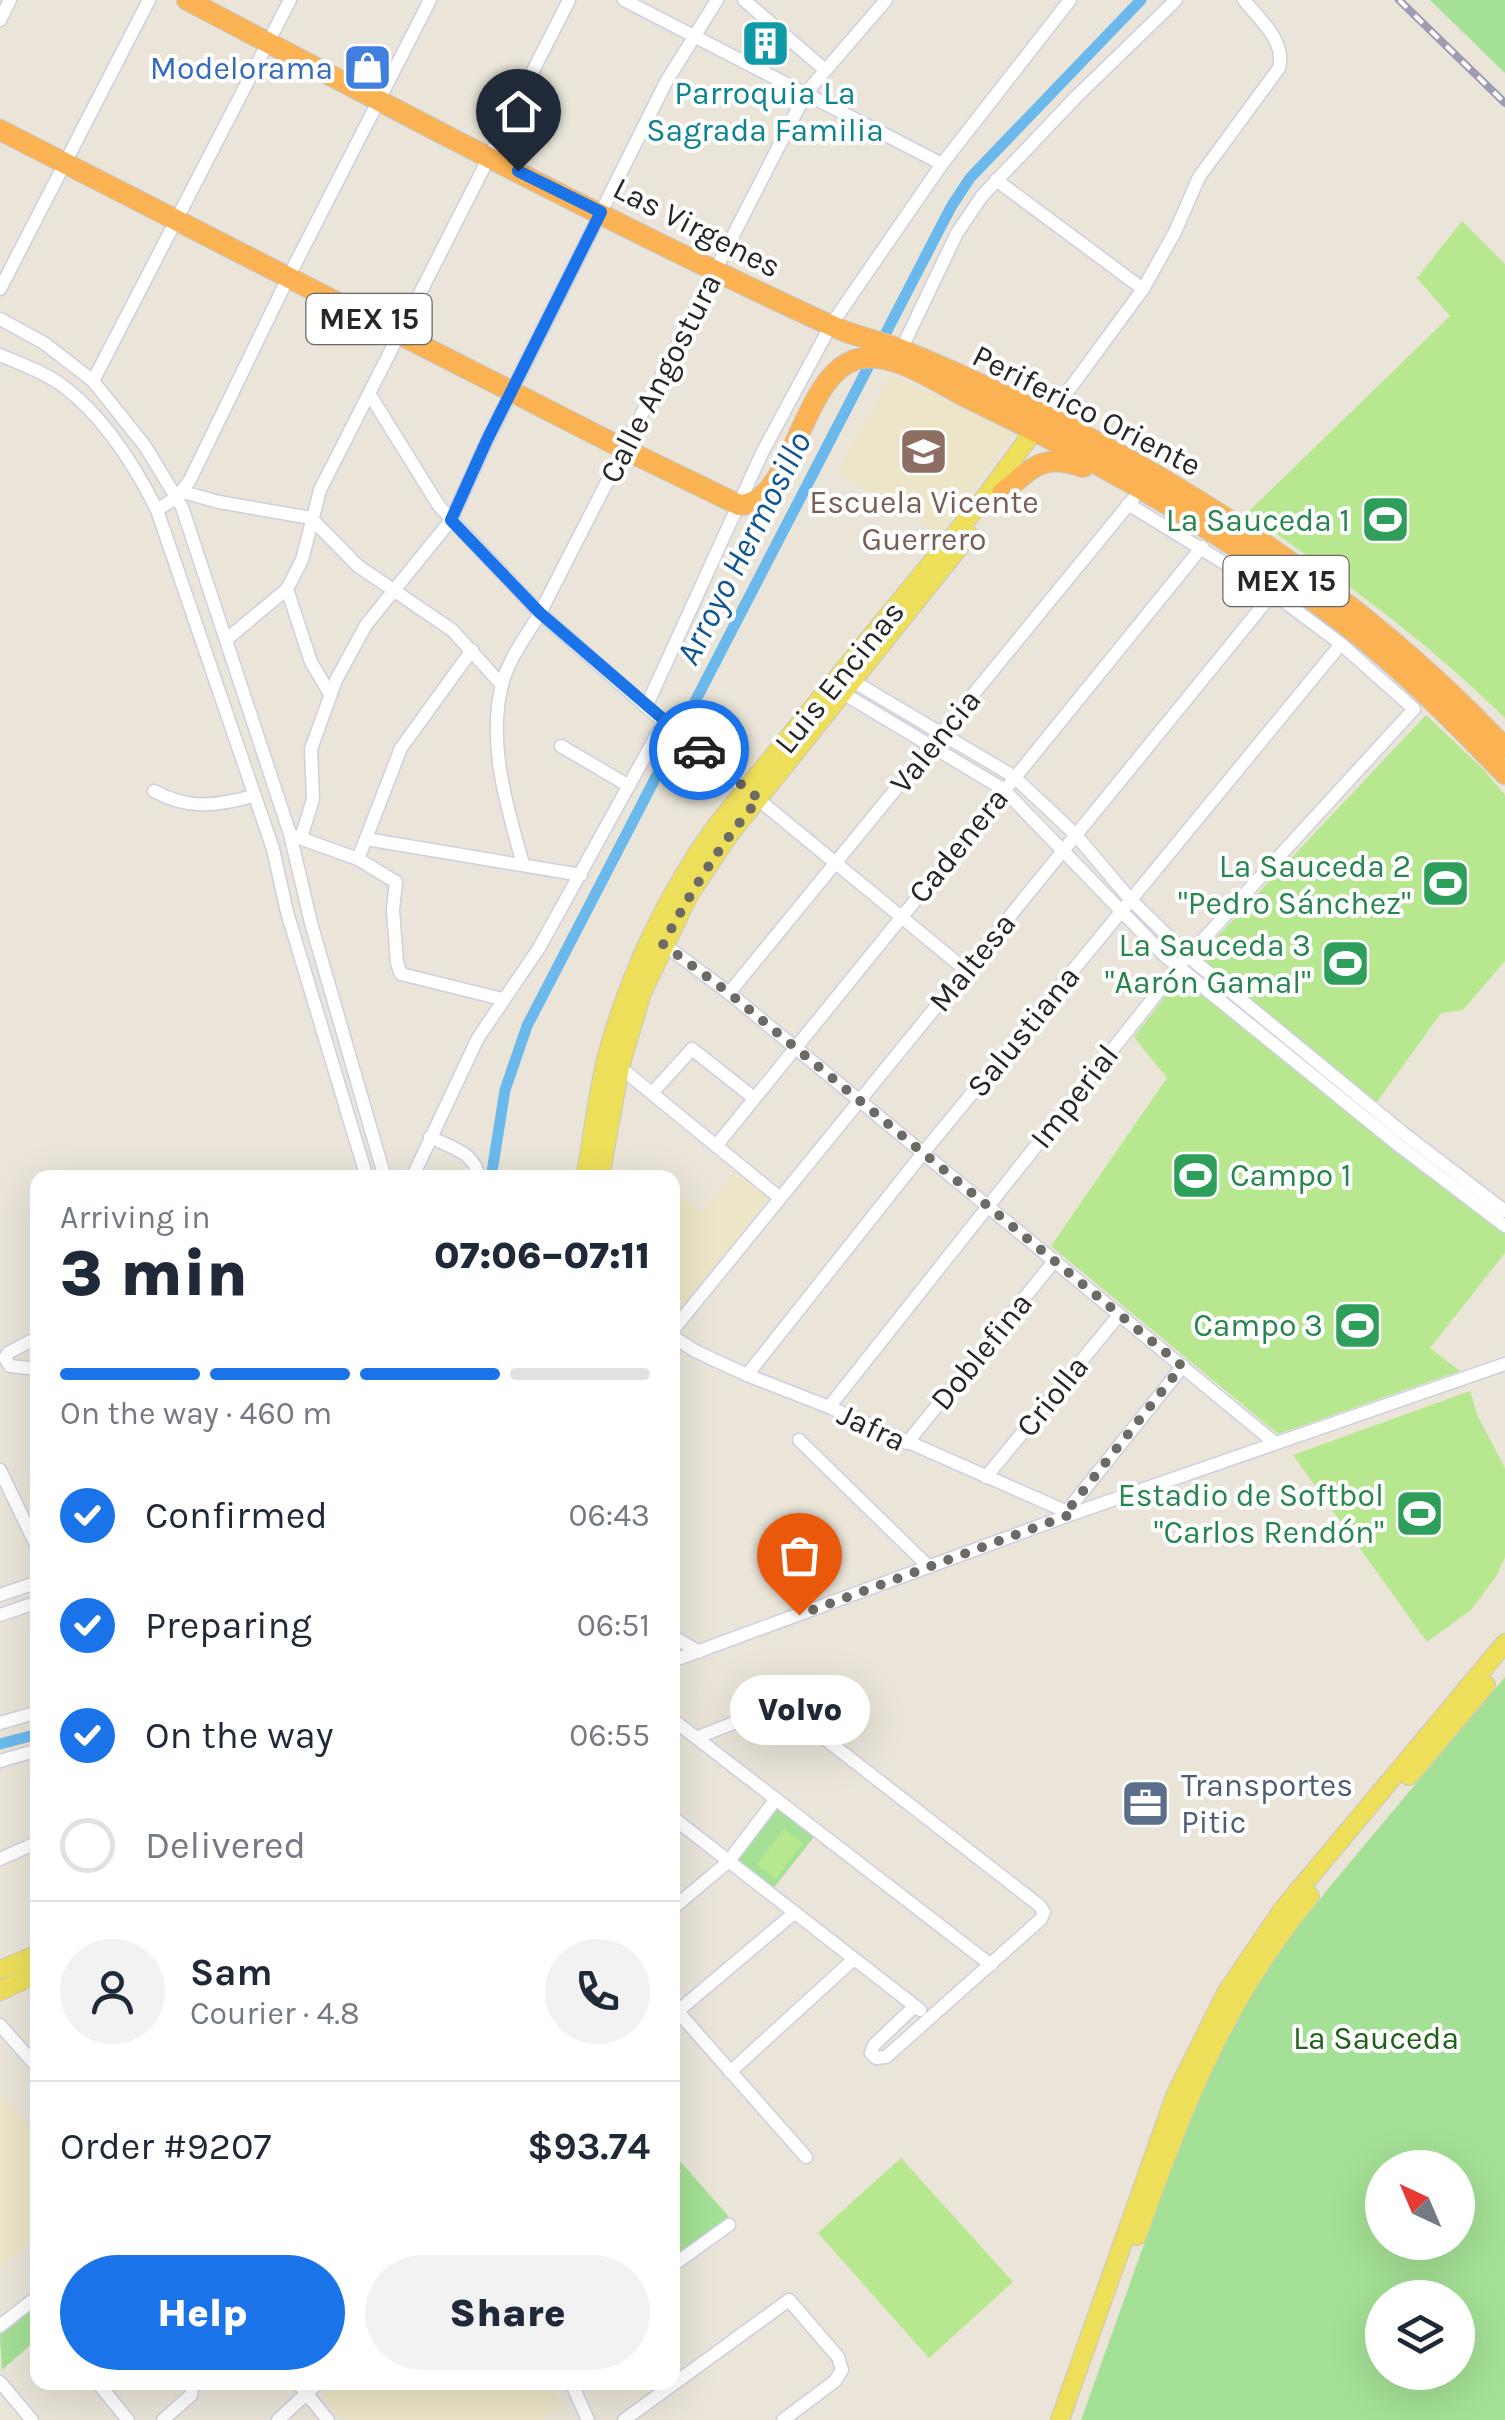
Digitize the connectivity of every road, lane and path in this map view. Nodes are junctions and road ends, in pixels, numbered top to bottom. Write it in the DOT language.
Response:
graph roads {
  1 [pos="10,0"];
  2 [pos="149,0"];
  3 [pos="187,0"];
  4 [pos="290,0"];
  5 [pos="430,0"];
  6 [pos="569,0"];
  7 [pos="624,0"];
  8 [pos="716,0"];
  9 [pos="744,0"];
  10 [pos="886,0"];
  11 [pos="1070,0"];
  12 [pos="1176,0"];
  13 [pos="1244,0"];
  14 [pos="0,20"];
  15 [pos="692,36"];
  16 [pos="268,43"];
  17 [pos="824,69"];
  18 [pos="806,93"];
  19 [pos="378,100"];
  20 [pos="0,130"];
  21 [pos="490,157"];
  22 [pos="66,163"];
  23 [pos="942,164"];
  24 [pos="996,180"];
  25 [pos="601,212"];
  26 [pos="176,219"];
  27 [pos="715,271"];
  28 [pos="288,278"];
  29 [pos="0,289"];
  30 [pos="1142,289"];
  31 [pos="0,319"];
  32 [pos="831,325"];
  33 [pos="398,334"];
  34 [pos="872,348"];
  35 [pos="901,350"];
  36 [pos="0,355"];
  37 [pos="93,381"];
  38 [pos="511,392"];
  39 [pos="370,395"];
  40 [pos="1048,421"];
  41 [pos="624,450"];
  42 [pos="1133,492"];
  43 [pos="1002,493"];
  44 [pos="180,494"];
  45 [pos="740,505"];
  46 [pos="156,510"];
  47 [pos="311,518"];
  48 [pos="451,520"];
  49 [pos="1202,547"];
  50 [pos="393,588"];
  51 [pos="287,589"];
  52 [pos="1272,593"];
  53 [pos="540,613"];
  54 [pos="227,639"];
  55 [pos="1341,644"];
  56 [pos="472,650"];
  57 [pos="843,684"];
  58 [pos="502,685"];
  59 [pos="330,694"];
  60 [pos="646,707"];
  61 [pos="665,722"];
  62 [pos="936,740"];
  63 [pos="561,746"];
  64 [pos="1505,748"];
  65 [pos="1505,774"];
  66 [pos="1013,776"];
  67 [pos="629,786"];
  68 [pos="1004,789"];
  69 [pos="154,791"];
  70 [pos="753,794"];
  71 [pos="253,796"];
  72 [pos="1075,834"];
  73 [pos="295,836"];
  74 [pos="366,839"];
  75 [pos="1062,849"];
  76 [pos="358,858"];
  77 [pos="836,863"];
  78 [pos="524,864"];
  79 [pos="581,875"];
  80 [pos="1130,899"];
  81 [pos="1120,912"];
  82 [pos="900,917"];
  83 [pos="658,939"];
  84 [pos="1183,961"];
  85 [pos="966,970"];
  86 [pos="729,993"];
  87 [pos="502,999"];
  88 [pos="334,1002"];
  89 [pos="315,1008"];
  90 [pos="794,1049"];
  91 [pos="613,1062"];
  92 [pos="652,1093"];
  93 [pos="754,1098"];
  94 [pos="859,1101"];
  95 [pos="1368,1112"];
  96 [pos="430,1137"];
  97 [pos="716,1146"];
  98 [pos="923,1154"];
  99 [pos="365,1170"];
  100 [pos="383,1170"];
  101 [pos="416,1170"];
  102 [pos="477,1170"];
  103 [pos="587,1170"];
  104 [pos="601,1170"];
  105 [pos="780,1198"];
  106 [pos="988,1206"];
  107 [pos="1505,1211"];
  108 [pos="1505,1226"];
  109 [pos="1054,1260"];
  110 [pos="1119,1314"];
  111 [pos="680,1324"];
  112 [pos="680,1340"];
  113 [pos="30,1341"];
  114 [pos="1505,1364"];
  115 [pos="1182,1366"];
  116 [pos="30,1368"];
  117 [pos="747,1375"];
  118 [pos="829,1407"];
  119 [pos="799,1440"];
  120 [pos="908,1443"];
  121 [pos="1275,1443"];
  122 [pos="0,1470"];
  123 [pos="986,1478"];
  124 [pos="1070,1512"];
  125 [pos="30,1525"];
  126 [pos="929,1567"];
  127 [pos="30,1585"];
  128 [pos="0,1595"];
  129 [pos="30,1605"];
  130 [pos="0,1615"];
  131 [pos="680,1641"];
  132 [pos="1505,1643"];
  133 [pos="699,1652"];
  134 [pos="680,1658"];
  135 [pos="1505,1662"];
  136 [pos="30,1715"];
  137 [pos="0,1724"];
  138 [pos="680,1725"];
  139 [pos="698,1737"];
  140 [pos="30,1752"];
  141 [pos="0,1760"];
  142 [pos="776,1799"];
  143 [pos="680,1823"];
  144 [pos="30,1846"];
  145 [pos="0,1859"];
  146 [pos="728,1862"];
  147 [pos="680,1902"];
  148 [pos="794,1914"];
  149 [pos="30,1957"];
  150 [pos="854,1959"];
  151 [pos="990,1965"];
  152 [pos="0,1970"];
  153 [pos="30,1977"];
  154 [pos="0,1991"];
  155 [pos="680,2004"];
  156 [pos="915,2006"];
  157 [pos="680,2014"];
  158 [pos="930,2017"];
  159 [pos="0,2025"];
  160 [pos="30,2059"];
  161 [pos="730,2072"];
  162 [pos="806,2157"];
  163 [pos="730,2225"];
  164 [pos="680,2260"];
  165 [pos="30,2305"];
  166 [pos="0,2326"];
  167 [pos="680,2378"];
  168 [pos="0,2382"];
  169 [pos="104,2390"];
  170 [pos="192,2390"];
  171 [pos="303,2390"];
  172 [pos="313,2390"];
  173 [pos="575,2390"];
  174 [pos="664,2390"];
  175 [pos="308,2396"];
  176 [pos="32,2420"];
  177 [pos="128,2420"];
  178 [pos="163,2420"];
  179 [pos="278,2420"];
  180 [pos="328,2420"];
  181 [pos="588,2420"];
  182 [pos="624,2420"];
  183 [pos="783,2420"];
  184 [pos="1060,2420"];
  185 [pos="1072,2420"];
  1 -- 14 [label="street"];
  2 -- 22 [label="street"];
  3 -- 16 [label="highway, Las Virgenes / MEX 15"];
  4 -- 16 [label="street"];
  5 -- 19 [label="street"];
  6 -- 21 [label="street"];
  7 -- 15 [label="street"];
  8 -- 15 [label="street"];
  9 -- 17 [label="street"];
  10 -- 17 [label="street, Calle Angostura"];
  11 -- 23 [label="street"];
  12 -- 24 [label="street"];
  13 -- 30 [label="street"];
  15 -- 18 [label="street"];
  15 -- 25 [label="street"];
  16 -- 19 [label="highway, Las Virgenes / MEX 15"];
  16 -- 26 [label="street"];
  17 -- 18 [label="street, Calle Angostura"];
  18 -- 23 [label="street"];
  18 -- 27 [label="street, Calle Angostura"];
  19 -- 21 [label="highway, Las Virgenes / MEX 15"];
  19 -- 28 [label="street"];
  20 -- 22 [label="highway, MEX 15"];
  21 -- 25 [label="highway, Las Virgenes / MEX 15"];
  21 -- 33 [label="street"];
  22 -- 26 [label="highway, MEX 15"];
  22 -- 29 [label="street"];
  23 -- 32 [label="street"];
  24 -- 30 [label="street"];
  24 -- 35 [label="street"];
  25 -- 27 [label="highway, Las Virgenes / MEX 15"];
  25 -- 38 [label="street"];
  26 -- 28 [label="highway, MEX 15"];
  26 -- 37 [label="street"];
  27 -- 32 [label="highway, Las Virgenes / MEX 15"];
  27 -- 41 [label="street, Calle Angostura"];
  28 -- 33 [label="highway, MEX 15"];
  28 -- 44 [label="street"];
  30 -- 40 [label="street"];
  31 -- 37 [label="street"];
  32 -- 34 [label="highway, MEX 15"];
  32 -- 45 [label="street"];
  33 -- 38 [label="highway, MEX 15"];
  33 -- 39 [label="street"];
  34 -- 35 [label="highway, Periferico Oriente / MEX 15"];
  34 -- 40 [label="highway, Periferico Oriente / MEX 15"];
  34 -- 45 [label="highway"];
  35 -- 40 [label="highway, Periferico Oriente / MEX 15"];
  36 -- 46 [label="street"];
  37 -- 44 [label="street"];
  38 -- 41 [label="highway, MEX 15"];
  38 -- 48 [label="street"];
  39 -- 47 [label="street"];
  39 -- 48 [label="street"];
  40 -- 42 [label="highway, Periferico Oriente / MEX 15"];
  40 -- 43 [label="main road"];
  40 -- 57 [label="main road, Luis Encinas"];
  40 -- 64 [label="highway, Periferico Oriente / MEX 15"];
  41 -- 45 [label="highway, MEX 15"];
  41 -- 53 [label="street, Calle Angostura"];
  42 -- 43 [label="highway"];
  42 -- 49 [label="street"];
  42 -- 62 [label="street, Valencia"];
  42 -- 65 [label="highway, Periferico Oriente / MEX 15"];
  43 -- 57 [label="main road"];
  44 -- 46 [label="street"];
  44 -- 47 [label="street"];
  44 -- 54 [label="street"];
  45 -- 60 [label="street"];
  46 -- 71 [label="street"];
  47 -- 50 [label="street"];
  47 -- 51 [label="street"];
  48 -- 50 [label="street"];
  48 -- 53 [label="street"];
  49 -- 52 [label="street"];
  49 -- 66 [label="street, Cadenera"];
  50 -- 56 [label="street"];
  50 -- 59 [label="street"];
  51 -- 54 [label="street"];
  51 -- 59 [label="street"];
  52 -- 55 [label="street"];
  52 -- 72 [label="street, Maltesa"];
  53 -- 58 [label="street, Calle Angostura"];
  53 -- 60 [label="street"];
  54 -- 73 [label="street"];
  55 -- 80 [label="street, Salustiana"];
  55 -- 84 [label="street, Imperial"];
  56 -- 58 [label="street"];
  56 -- 74 [label="street"];
  57 -- 62 [label="street"];
  57 -- 70 [label="main road"];
  58 -- 78 [label="street"];
  59 -- 73 [label="street"];
  60 -- 61 [label="street"];
  61 -- 67 [label="street"];
  61 -- 70 [label="street"];
  62 -- 66 [label="street"];
  62 -- 68 [label="street"];
  62 -- 77 [label="street, Valencia"];
  63 -- 67 [label="street"];
  66 -- 68 [label="street, Cadenera"];
  66 -- 72 [label="street"];
  67 -- 79 [label="street"];
  68 -- 75 [label="street"];
  68 -- 82 [label="street, Cadenera"];
  69 -- 71 [label="street"];
  70 -- 77 [label="street"];
  70 -- 83 [label="main road"];
  71 -- 89 [label="street"];
  72 -- 75 [label="street, Maltesa"];
  72 -- 80 [label="street"];
  73 -- 76 [label="street"];
  73 -- 88 [label="street"];
  74 -- 76 [label="street"];
  74 -- 78 [label="street"];
  75 -- 81 [label="street"];
  75 -- 85 [label="street, Maltesa"];
  76 -- 87 [label="street"];
  77 -- 82 [label="street"];
  77 -- 86 [label="street, Valencia"];
  78 -- 79 [label="street"];
  79 -- 87 [label="street"];
  80 -- 81 [label="street, Salustiana"];
  80 -- 84 [label="street"];
  81 -- 84 [label="street"];
  81 -- 98 [label="street, Salustiana"];
  82 -- 85 [label="street"];
  82 -- 90 [label="street, Cadenera"];
  83 -- 86 [label="street"];
  83 -- 91 [label="main road"];
  84 -- 95 [label="street"];
  84 -- 106 [label="street, Imperial"];
  85 -- 94 [label="street, Maltesa"];
  86 -- 90 [label="street"];
  87 -- 96 [label="street"];
  88 -- 89 [label="street"];
  88 -- 100 [label="street"];
  89 -- 99 [label="street"];
  90 -- 93 [label="street, Cadenera"];
  90 -- 94 [label="street"];
  91 -- 92 [label="street"];
  91 -- 103 [label="main road"];
  91 -- 104 [label="main road"];
  92 -- 93 [label="street"];
  92 -- 97 [label="street"];
  93 -- 97 [label="street, Cadenera"];
  94 -- 98 [label="street"];
  94 -- 105 [label="street, Maltesa"];
  95 -- 107 [label="street"];
  95 -- 108 [label="street"];
  96 -- 101 [label="street"];
  96 -- 102 [label="street"];
  97 -- 105 [label="street"];
  98 -- 106 [label="street"];
  98 -- 117 [label="street, Salustiana"];
  105 -- 111 [label="street, Maltesa"];
  106 -- 109 [label="street"];
  106 -- 118 [label="street, Imperial"];
  109 -- 110 [label="street"];
  109 -- 120 [label="street, Doblefina"];
  110 -- 115 [label="street"];
  110 -- 123 [label="street, Criolla"];
  112 -- 117 [label="street, Jafra"];
  113 -- 116 [label="street"];
  114 -- 121 [label="street"];
  115 -- 121 [label="street"];
  115 -- 124 [label="street"];
  117 -- 118 [label="street, Jafra"];
  118 -- 120 [label="street, Jafra"];
  119 -- 126 [label="street"];
  120 -- 123 [label="street, Jafra"];
  121 -- 124 [label="street"];
  122 -- 125 [label="street"];
  123 -- 124 [label="street, Jafra"];
  124 -- 126 [label="street"];
  126 -- 133 [label="street"];
  127 -- 128 [label="street"];
  129 -- 130 [label="street"];
  131 -- 133 [label="street"];
  132 -- 184 [label="main road"];
  133 -- 134 [label="street"];
  135 -- 185 [label="main road"];
  136 -- 137 [label="street"];
  138 -- 139 [label="street"];
  139 -- 142 [label="street"];
  139 -- 151 [label="street"];
  140 -- 141 [label="street"];
  142 -- 146 [label="street"];
  142 -- 151 [label="street"];
  143 -- 146 [label="street"];
  144 -- 145 [label="street"];
  146 -- 147 [label="street"];
  146 -- 148 [label="street"];
  148 -- 150 [label="street"];
  148 -- 155 [label="street"];
  149 -- 152 [label="main road"];
  150 -- 156 [label="street"];
  150 -- 161 [label="street"];
  151 -- 158 [label="street"];
  153 -- 154 [label="main road"];
  156 -- 158 [label="street"];
  156 -- 158 [label="street"];
  157 -- 161 [label="street"];
  159 -- 160 [label="street"];
  161 -- 162 [label="street"];
  163 -- 164 [label="street"];
  165 -- 166 [label="street"];
  167 -- 183 [label="street"];
  168 -- 176 [label="street"];
  169 -- 177 [label="street"];
  170 -- 178 [label="street"];
  171 -- 175 [label="street"];
  172 -- 175 [label="street"];
  173 -- 181 [label="street"];
  174 -- 182 [label="street"];
  175 -- 179 [label="street"];
  175 -- 180 [label="street"];
}
